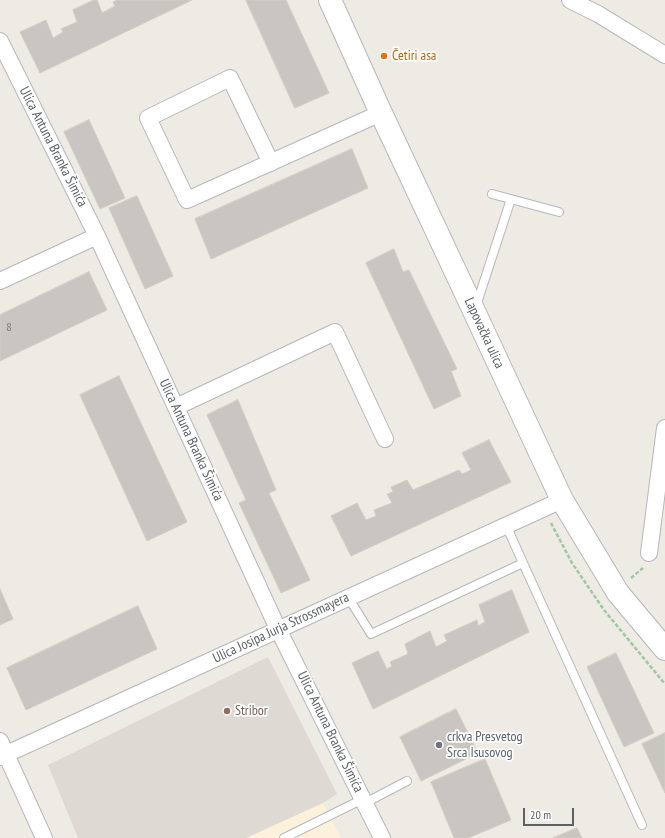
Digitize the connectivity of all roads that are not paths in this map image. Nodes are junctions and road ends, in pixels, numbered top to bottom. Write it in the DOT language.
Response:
graph roads {
  1 [pos="330,0"];
  2 [pos="570,0"];
  3 [pos="0,41"];
  4 [pos="665,55"];
  5 [pos="381,113"];
  6 [pos="271,163"];
  7 [pos="492,194"];
  8 [pos="511,199"];
  9 [pos="559,212"];
  10 [pos="98,236"];
  11 [pos="0,281"];
  12 [pos="474,311"];
  13 [pos="176,408"];
  14 [pos="665,428"];
  15 [pos="385,440"];
  16 [pos="562,500"];
  17 [pos="506,525"];
  18 [pos="649,554"];
  19 [pos="523,563"];
  20 [pos="348,597"];
  21 [pos="278,629"];
  22 [pos="665,649"];
  23 [pos="2,751"];
  24 [pos="407,781"];
  25 [pos="364,801"];
  26 [pos="642,825"];
  27 [pos="44,838"];
  28 [pos="284,838"];
  29 [pos="382,838"];
  1 -- 5 [label="main road, Lapovačka ulica"];
  2 -- 4 [label="street"];
  3 -- 10 [label="street, Ulica Antuna Branka Šimića"];
  5 -- 6 [label="street"];
  5 -- 12 [label="main road, Lapovačka ulica"];
  6 -- 6 [label="street"];
  7 -- 8 [label="lane"];
  8 -- 9 [label="lane"];
  8 -- 12 [label="lane"];
  10 -- 11 [label="street"];
  10 -- 13 [label="street, Ulica Antuna Branka Šimića"];
  12 -- 16 [label="main road, Lapovačka ulica"];
  13 -- 15 [label="street"];
  13 -- 21 [label="street, Ulica Antuna Branka Šimića"];
  14 -- 18 [label="street"];
  16 -- 17 [label="street, Ulica Josipa Jurja Strossmayera"];
  16 -- 22 [label="main road, Lapovačka ulica"];
  17 -- 19 [label="lane"];
  17 -- 20 [label="street, Ulica Josipa Jurja Strossmayera"];
  19 -- 20 [label="lane"];
  19 -- 26 [label="lane"];
  20 -- 21 [label="street, Ulica Josipa Jurja Strossmayera"];
  21 -- 23 [label="street, Ulica Josipa Jurja Strossmayera"];
  21 -- 25 [label="street, Ulica Antuna Branka Šimića"];
  23 -- 27 [label="street"];
  24 -- 25 [label="lane"];
  25 -- 28 [label="lane"];
  25 -- 29 [label="street, Ulica Antuna Branka Šimića"];
}
